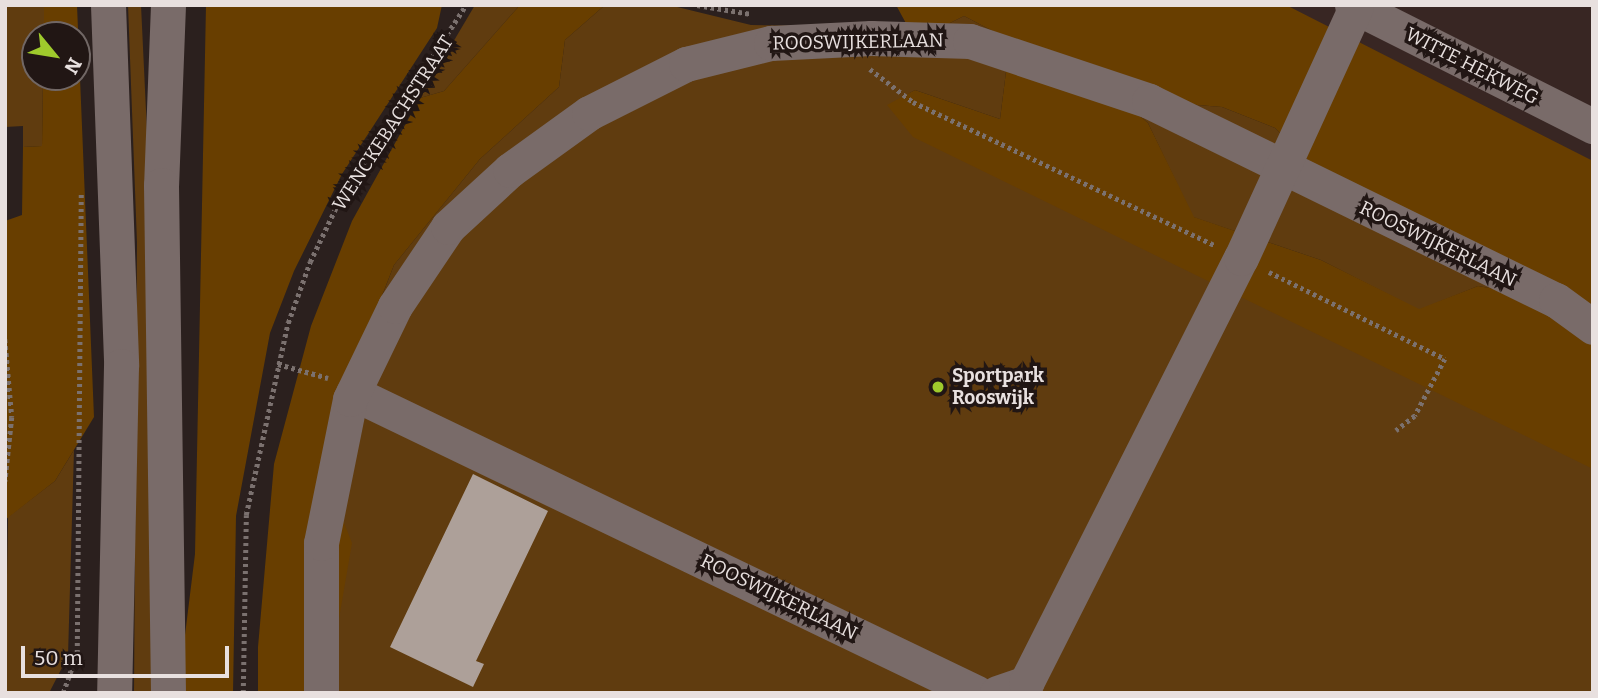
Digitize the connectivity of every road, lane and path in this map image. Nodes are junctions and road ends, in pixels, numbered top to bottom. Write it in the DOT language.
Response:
graph roads {
  1 [pos="108,5"];
  2 [pos="168,5"];
  3 [pos="466,5"];
  4 [pos="1354,6"];
  5 [pos="1407,17"];
  6 [pos="840,40"];
  7 [pos="1593,126"];
  8 [pos="1279,168"];
  9 [pos="81,187"];
  10 [pos="1241,258"];
  11 [pos="1593,327"];
  12 [pos="5,339"];
  13 [pos="278,364"];
  14 [pos="353,393"];
  15 [pos="1396,431"];
  16 [pos="5,482"];
  17 [pos="110,685"];
  18 [pos="63,693"];
  19 [pos="168,693"];
  20 [pos="243,693"];
  21 [pos="321,693"];
  22 [pos="977,693"];
  23 [pos="998,693"];
  1 -- 17 [label="street"];
  2 -- 19 [label="street"];
  3 -- 13 [label="path, WENCKEBACHSTRAAT"];
  4 -- 5 [label="street, WITTE HEKWEG"];
  4 -- 8 [label="street"];
  5 -- 7 [label="street, WITTE HEKWEG"];
  6 -- 8 [label="street, ROOSWIJKERLAAN"];
  6 -- 10 [label="path"];
  6 -- 14 [label="street, ROOSWIJKERLAAN"];
  8 -- 10 [label="street"];
  8 -- 11 [label="street, ROOSWIJKERLAAN"];
  9 -- 18 [label="path"];
  10 -- 15 [label="path"];
  10 -- 23 [label="street"];
  12 -- 16 [label="path"];
  13 -- 14 [label="path"];
  13 -- 20 [label="path, WENCKEBACHSTRAAT"];
  14 -- 21 [label="street, ROOSWIJKERLAAN"];
  14 -- 22 [label="street, ROOSWIJKERLAAN"];
}
